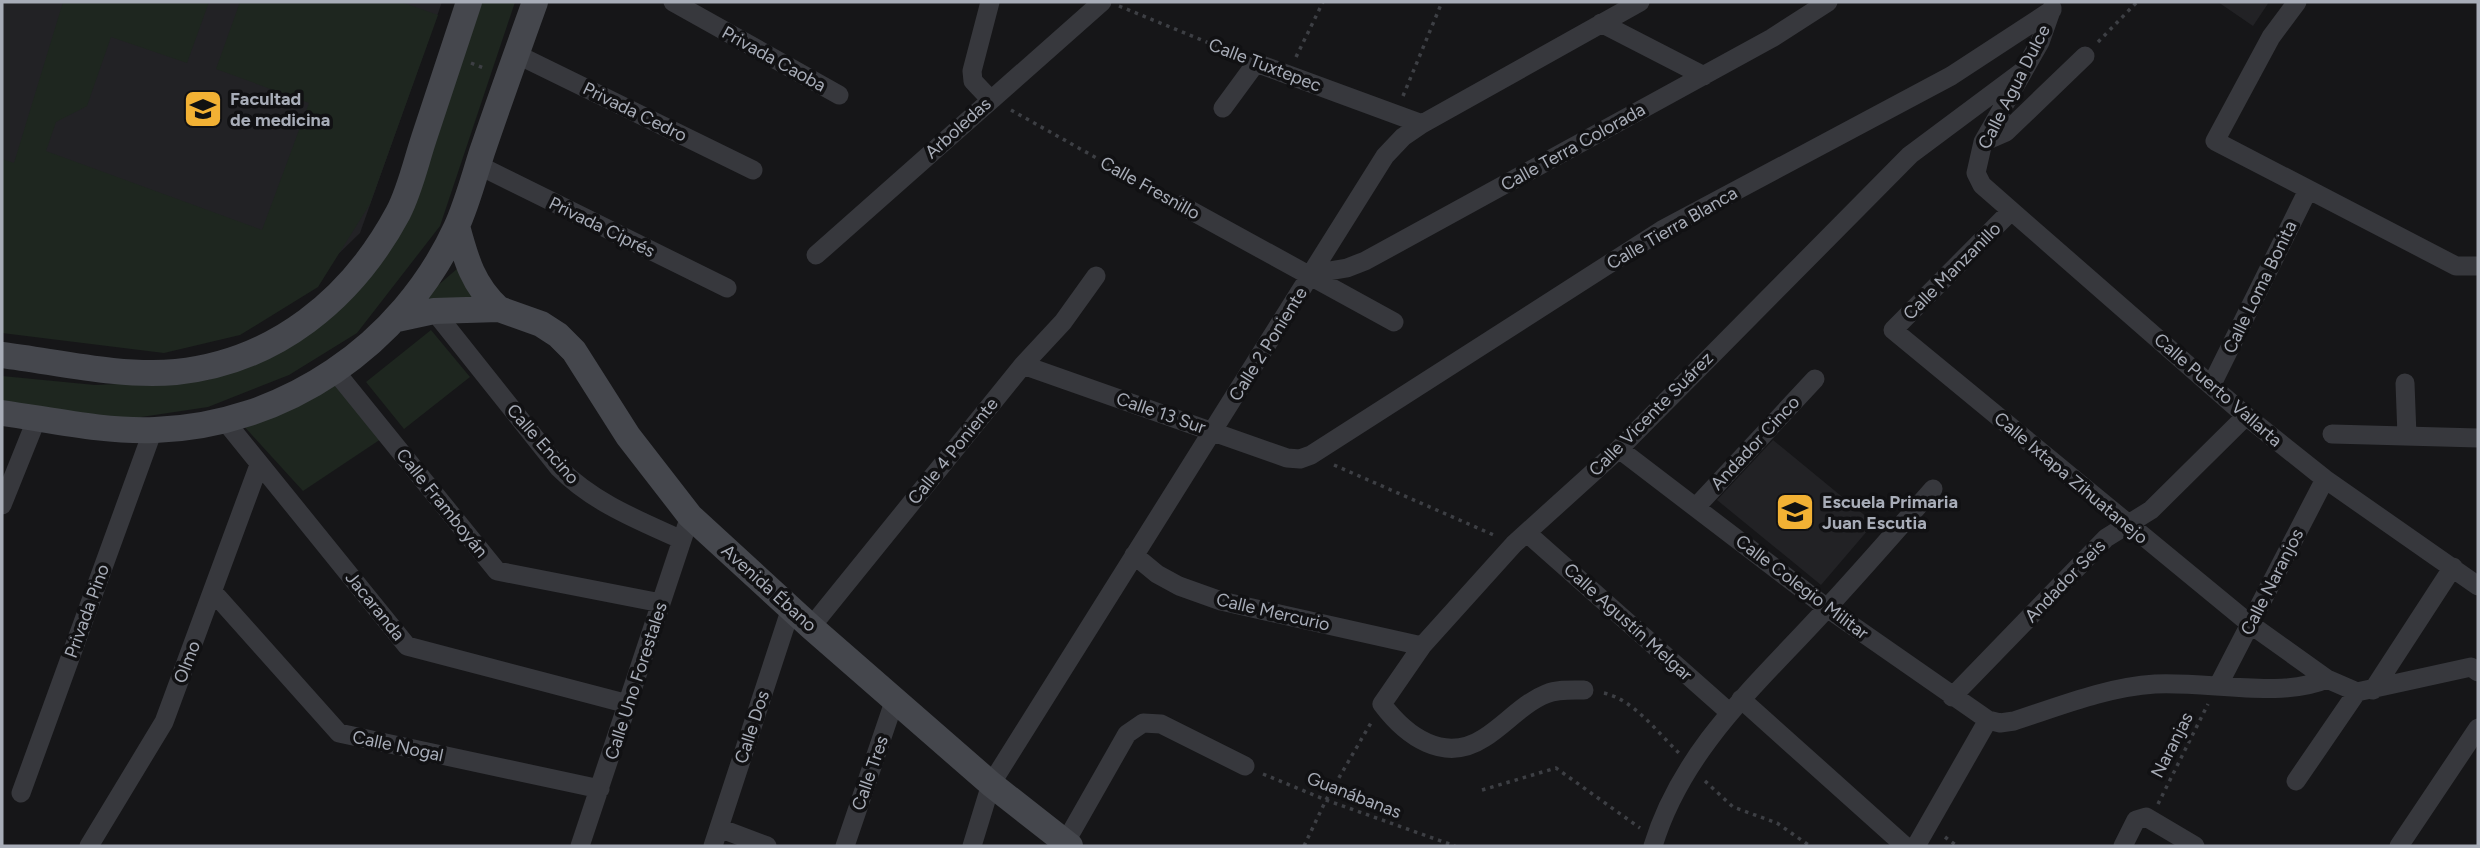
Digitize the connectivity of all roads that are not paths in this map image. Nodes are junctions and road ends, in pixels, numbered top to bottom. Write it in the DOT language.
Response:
graph roads {
  1 [pos="469,2"];
  2 [pos="535,2"];
  3 [pos="673,2"];
  4 [pos="990,2"];
  5 [pos="1102,2"];
  6 [pos="1640,2"];
  7 [pos="1828,2"];
  8 [pos="2297,2"];
  9 [pos="2053,6"];
  10 [pos="1601,23"];
  11 [pos="2085,56"];
  12 [pos="512,66"];
  13 [pos="2024,70"];
  14 [pos="1704,76"];
  15 [pos="839,95"];
  16 [pos="990,99"];
  17 [pos="1223,108"];
  18 [pos="1422,124"];
  19 [pos="1983,142"];
  20 [pos="478,165"];
  21 [pos="753,170"];
  22 [pos="1976,173"];
  23 [pos="2308,190"];
  24 [pos="1181,205"];
  25 [pos="2011,212"];
  26 [pos="457,226"];
  27 [pos="816,255"];
  28 [pos="2478,266"];
  29 [pos="1311,274"];
  30 [pos="1097,276"];
  31 [pos="727,288"];
  32 [pos="499,309"];
  33 [pos="434,311"];
  34 [pos="397,318"];
  35 [pos="1394,321"];
  36 [pos="1894,330"];
  37 [pos="2,355"];
  38 [pos="1023,365"];
  39 [pos="335,371"];
  40 [pos="1815,379"];
  41 [pos="2405,383"];
  42 [pos="2212,384"];
  43 [pos="2,413"];
  44 [pos="2246,416"];
  45 [pos="37,418"];
  46 [pos="225,421"];
  47 [pos="153,430"];
  48 [pos="1215,431"];
  49 [pos="2332,433"];
  50 [pos="2407,436"];
  51 [pos="2478,438"];
  52 [pos="1619,449"];
  53 [pos="1306,457"];
  54 [pos="259,465"];
  55 [pos="2325,479"];
  56 [pos="1933,489"];
  57 [pos="2,505"];
  58 [pos="1696,507"];
  59 [pos="2127,524"];
  60 [pos="686,528"];
  61 [pos="1521,538"];
  62 [pos="1134,555"];
  63 [pos="2453,567"];
  64 [pos="2478,586"];
  65 [pos="214,593"];
  66 [pos="661,603"];
  67 [pos="791,608"];
  68 [pos="1827,608"];
  69 [pos="2250,624"];
  70 [pos="811,627"];
  71 [pos="1422,646"];
  72 [pos="2478,672"];
  73 [pos="2327,680"];
  74 [pos="2218,684"];
  75 [pos="1584,690"];
  76 [pos="2365,691"];
  77 [pos="1952,697"];
  78 [pos="895,699"];
  79 [pos="628,704"];
  80 [pos="1735,706"];
  81 [pos="1988,720"];
  82 [pos="2478,728"];
  83 [pos="1245,766"];
  84 [pos="2296,781"];
  85 [pos="991,784"];
  86 [pos="600,789"];
  87 [pos="21,793"];
  88 [pos="716,837"];
  89 [pos="1654,843"];
  90 [pos="1068,844"];
  91 [pos="89,846"];
  92 [pos="580,846"];
  93 [pos="767,846"];
  94 [pos="845,846"];
  95 [pos="972,846"];
  96 [pos="1905,846"];
  97 [pos="1916,846"];
  98 [pos="2123,846"];
  99 [pos="2195,846"];
  100 [pos="2399,846"];
  1 -- 37 [label="main road"];
  2 -- 12 [label="main road"];
  3 -- 15 [label="street, Privada Caoba"];
  4 -- 16 [label="street"];
  5 -- 16 [label="street, Arboledas"];
  6 -- 10 [label="street, Calle 2 Poniente"];
  7 -- 14 [label="street, Calle Terra Colorada"];
  8 -- 23 [label="street"];
  9 -- 13 [label="street, Calle Agua Dulce"];
  9 -- 53 [label="street, Calle Tierra Blanca"];
  10 -- 14 [label="street"];
  10 -- 18 [label="street, Calle 2 Poniente"];
  11 -- 19 [label="street"];
  12 -- 20 [label="main road"];
  12 -- 21 [label="street, Privada Cedro"];
  13 -- 19 [label="street, Calle Agua Dulce"];
  13 -- 52 [label="street, Calle Vicente Suárez"];
  14 -- 29 [label="street, Calle Terra Colorada"];
  16 -- 27 [label="street, Arboledas"];
  17 -- 18 [label="street, Calle Tuxtepec"];
  18 -- 29 [label="street, Calle 2 Poniente"];
  19 -- 22 [label="street, Calle Agua Dulce"];
  20 -- 26 [label="main road"];
  20 -- 31 [label="street, Privada Ciprés"];
  22 -- 25 [label="street, Calle Puerto Vallarta"];
  23 -- 28 [label="street"];
  23 -- 42 [label="street, Calle Loma Bonita"];
  24 -- 29 [label="street, Calle Fresnillo"];
  25 -- 36 [label="street, Calle Manzanillo"];
  25 -- 42 [label="street, Calle Puerto Vallarta"];
  26 -- 32 [label="main road, Avenida Ébano"];
  26 -- 34 [label="main road"];
  29 -- 35 [label="street"];
  29 -- 48 [label="street, Calle 2 Poniente"];
  30 -- 38 [label="street, Calle 4 Poniente"];
  32 -- 33 [label="main road, Avenida Ébano"];
  32 -- 60 [label="main road, Avenida Ébano"];
  33 -- 34 [label="main road, Avenida Ébano"];
  33 -- 60 [label="street, Calle Encino"];
  34 -- 39 [label="main road"];
  36 -- 59 [label="street, Calle Ixtapa Zihuatanejo"];
  38 -- 48 [label="street, Calle 13 Sur"];
  38 -- 70 [label="street, Calle 4 Poniente"];
  39 -- 46 [label="main road"];
  39 -- 66 [label="street, Calle Framboyán"];
  40 -- 58 [label="street, Andador Cinco"];
  41 -- 50 [label="street"];
  42 -- 44 [label="street, Calle Puerto Vallarta"];
  43 -- 45 [label="main road"];
  44 -- 55 [label="street, Calle Puerto Vallarta"];
  44 -- 59 [label="street, Andador Seis"];
  45 -- 47 [label="main road"];
  45 -- 57 [label="street"];
  46 -- 47 [label="main road"];
  46 -- 54 [label="street, Jacaranda"];
  47 -- 87 [label="street, Privada Pino"];
  48 -- 53 [label="street, Calle 13 Sur"];
  48 -- 62 [label="street, Calle 2 Poniente"];
  49 -- 50 [label="street"];
  50 -- 51 [label="street"];
  52 -- 58 [label="street, Calle Colegio Militar"];
  52 -- 61 [label="street, Calle Vicente Suárez"];
  54 -- 65 [label="street, Olmo"];
  54 -- 79 [label="street, Jacaranda"];
  55 -- 63 [label="street, Calle Puerto Vallarta"];
  55 -- 69 [label="street, Calle Naranjos"];
  56 -- 68 [label="street"];
  58 -- 68 [label="street, Calle Colegio Militar"];
  59 -- 69 [label="street, Calle Ixtapa Zihuatanejo"];
  59 -- 77 [label="street, Andador Seis"];
  60 -- 66 [label="street, Calle Uno Forestales"];
  60 -- 67 [label="main road, Avenida Ébano"];
  61 -- 71 [label="street, Calle Vicente Suárez"];
  61 -- 80 [label="street, Calle Agustín Melgar"];
  62 -- 71 [label="street, Calle Mercurio"];
  62 -- 85 [label="street, Calle 2 Poniente"];
  63 -- 64 [label="street, Calle Puerto Vallarta"];
  63 -- 76 [label="street"];
  65 -- 86 [label="street, Calle Nogal"];
  65 -- 91 [label="street, Olmo"];
  66 -- 79 [label="street, Calle Uno Forestales"];
  67 -- 70 [label="main road, Avenida Ébano"];
  67 -- 88 [label="street, Calle Dos"];
  68 -- 77 [label="street, Calle Colegio Militar"];
  68 -- 80 [label="street"];
  69 -- 73 [label="street, Calle Ixtapa Zihuatanejo"];
  69 -- 74 [label="street, Calle Naranjos"];
  70 -- 78 [label="main road, Avenida Ébano"];
  71 -- 75 [label="street, Calle Vicente Suárez"];
  72 -- 76 [label="street"];
  73 -- 74 [label="street"];
  73 -- 76 [label="street, Calle Ixtapa Zihuatanejo"];
  74 -- 81 [label="street"];
  76 -- 84 [label="street"];
  77 -- 81 [label="street, Calle Colegio Militar"];
  78 -- 85 [label="main road, Avenida Ébano"];
  78 -- 94 [label="street, Calle Tres"];
  79 -- 86 [label="street, Calle Uno Forestales"];
  80 -- 89 [label="street"];
  80 -- 96 [label="street, Calle Agustín Melgar"];
  81 -- 97 [label="street"];
  82 -- 100 [label="street"];
  83 -- 90 [label="street"];
  85 -- 90 [label="main road, Avenida Ébano"];
  85 -- 95 [label="street, Calle 2 Poniente"];
  86 -- 92 [label="street, Calle Uno Forestales"];
  88 -- 93 [label="street"];
  98 -- 99 [label="street"];
}
